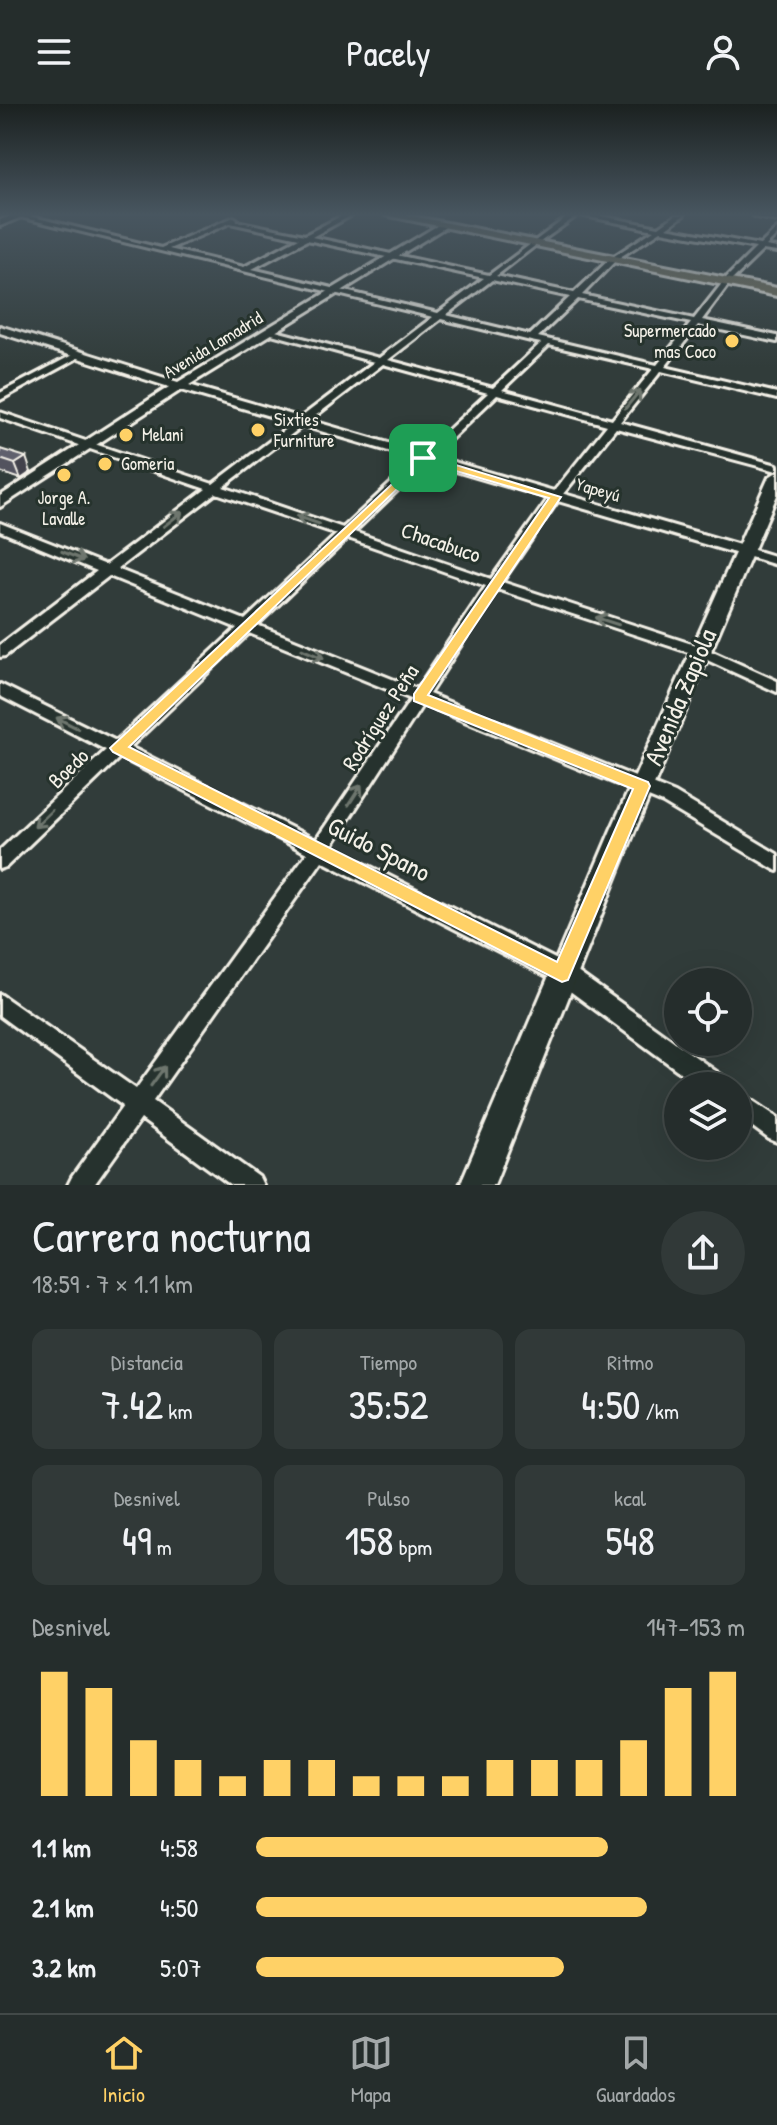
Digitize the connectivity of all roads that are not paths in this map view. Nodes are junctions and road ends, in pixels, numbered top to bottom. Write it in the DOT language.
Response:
graph roads {
  1 [pos="225,265"];
  2 [pos="253,265"];
  3 [pos="381,265"];
  4 [pos="436,265"];
  5 [pos="507,265"];
  6 [pos="608,265"];
  7 [pos="654,265"];
  8 [pos="743,265"];
  9 [pos="244,270"];
  10 [pos="492,277"];
  11 [pos="729,280"];
  12 [pos="777,290"];
  13 [pos="338,292"];
  14 [pos="576,295"];
  15 [pos="440,316"];
  16 [pos="696,321"];
  17 [pos="0,329"];
  18 [pos="271,331"];
  19 [pos="531,338"];
  20 [pos="777,339"];
  21 [pos="547,342"];
  22 [pos="81,354"];
  23 [pos="382,361"];
  24 [pos="659,368"];
  25 [pos="179,386"];
  26 [pos="494,392"];
  27 [pos="777,396"];
  28 [pos="0,397"];
  29 [pos="0,415"];
  30 [pos="301,421"];
  31 [pos="613,424"];
  32 [pos="87,446"];
  33 [pos="423,458"];
  34 [pos="777,468"];
  35 [pos="777,477"];
  36 [pos="213,488"];
  37 [pos="555,497"];
  38 [pos="0,503"];
  39 [pos="0,527"];
  40 [pos="343,532"];
  41 [pos="744,551"];
  42 [pos="777,561"];
  43 [pos="109,570"];
  44 [pos="494,584"];
  45 [pos="246,626"];
  46 [pos="699,651"];
  47 [pos="0,652"];
  48 [pos="777,687"];
  49 [pos="0,689"];
  50 [pos="419,698"];
  51 [pos="118,748"];
  52 [pos="633,782"];
  53 [pos="319,850"];
  54 [pos="0,861"];
  55 [pos="777,863"];
  56 [pos="562,973"];
  57 [pos="0,1004"];
  58 [pos="698,1072"];
  59 [pos="138,1104"];
  60 [pos="752,1112"];
  61 [pos="777,1131"];
  62 [pos="80,1185"];
  63 [pos="251,1185"];
  64 [pos="477,1185"];
  1 -- 9 [label="street"];
  2 -- 9 [label="street"];
  3 -- 13 [label="street, Avenida Lamadrid"];
  4 -- 10 [label="street"];
  5 -- 10 [label="street"];
  6 -- 14 [label="street"];
  7 -- 11 [label="main road"];
  8 -- 11 [label="street, Rodríguez Peña"];
  9 -- 13 [label="street"];
  10 -- 14 [label="street"];
  10 -- 15 [label="street"];
  11 -- 12 [label="main road"];
  11 -- 16 [label="street, Rodríguez Peña"];
  13 -- 15 [label="street"];
  13 -- 18 [label="street, Avenida Lamadrid"];
  14 -- 16 [label="street"];
  14 -- 19 [label="street"];
  15 -- 19 [label="street"];
  15 -- 23 [label="street"];
  16 -- 20 [label="street"];
  16 -- 24 [label="street, Rodríguez Peña"];
  17 -- 22 [label="street, Yapeyú"];
  18 -- 23 [label="street"];
  18 -- 25 [label="street, Avenida Lamadrid"];
  19 -- 21 [label="street"];
  21 -- 24 [label="street"];
  21 -- 26 [label="street, Boedo"];
  22 -- 25 [label="street, Yapeyú"];
  22 -- 28 [label="street"];
  23 -- 26 [label="street"];
  23 -- 30 [label="street"];
  24 -- 27 [label="street"];
  31 -- 24 [label="street, Rodríguez Peña, one-way"];
  25 -- 30 [label="street, Yapeyú"];
  25 -- 32 [label="street, Avenida Lamadrid"];
  26 -- 31 [label="street"];
  26 -- 33 [label="street, Boedo"];
  29 -- 32 [label="street, Chacabuco"];
  30 -- 33 [label="street, Yapeyú"];
  30 -- 36 [label="street"];
  31 -- 34 [label="street"];
  31 -- 37 [label="street, Rodríguez Peña"];
  32 -- 36 [label="street, Chacabuco"];
  32 -- 38 [label="street, Avenida Lamadrid"];
  33 -- 37 [label="street, Yapeyú"];
  33 -- 40 [label="street, Boedo"];
  35 -- 41 [label="main road, Avenida Zapiola"];
  40 -- 36 [label="street, Chacabuco, one-way"];
  43 -- 36 [label="street, one-way"];
  37 -- 41 [label="street, Yapeyú"];
  37 -- 44 [label="street, Rodríguez Peña"];
  39 -- 43 [label="street, one-way"];
  40 -- 44 [label="street, Chacabuco"];
  40 -- 45 [label="street, Boedo"];
  41 -- 42 [label="street, Yapeyú"];
  41 -- 46 [label="main road, Avenida Zapiola"];
  43 -- 45 [label="street"];
  43 -- 47 [label="street"];
  46 -- 44 [label="street, Chacabuco, one-way"];
  44 -- 50 [label="street, Rodríguez Peña"];
  45 -- 50 [label="street, one-way"];
  45 -- 51 [label="street, Boedo"];
  46 -- 48 [label="street, Chacabuco"];
  46 -- 52 [label="main road, Avenida Zapiola"];
  51 -- 49 [label="street, Guido Spano, one-way"];
  50 -- 52 [label="street"];
  53 -- 50 [label="street, Rodríguez Peña, one-way"];
  51 -- 53 [label="street, Guido Spano"];
  51 -- 54 [label="street, Boedo, one-way"];
  52 -- 55 [label="street"];
  52 -- 56 [label="main road, Avenida Zapiola"];
  53 -- 56 [label="street, Guido Spano"];
  59 -- 53 [label="street, Rodríguez Peña, one-way"];
  56 -- 58 [label="street, Guido Spano"];
  56 -- 64 [label="main road, Avenida Zapiola"];
  57 -- 59 [label="street"];
  59 -- 62 [label="street, Rodríguez Peña"];
  59 -- 63 [label="street"];
  60 -- 61 [label="street"];
}
